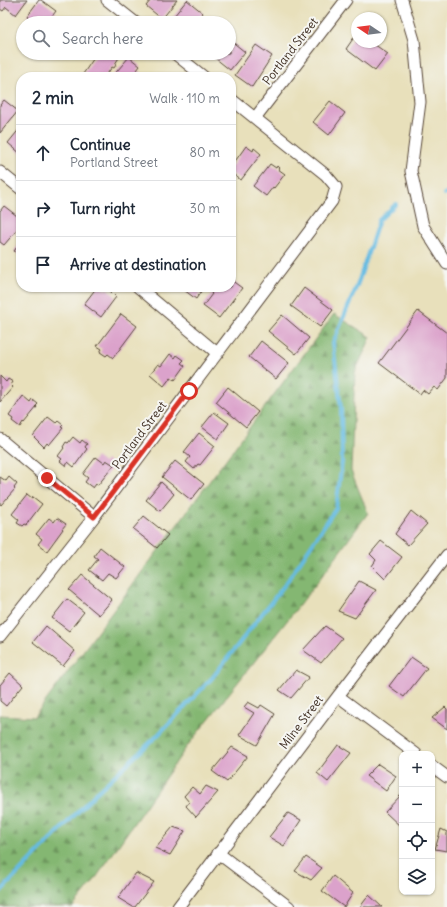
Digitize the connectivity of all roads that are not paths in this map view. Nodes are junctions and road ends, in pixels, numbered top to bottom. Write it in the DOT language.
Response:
graph roads {
  1 [pos="107,0"];
  2 [pos="346,0"];
  3 [pos="402,0"];
  4 [pos="127,16"];
  5 [pos="183,60"];
  6 [pos="198,72"];
  7 [pos="236,103"];
  8 [pos="255,118"];
  9 [pos="0,172"];
  10 [pos="16,185"];
  11 [pos="447,264"];
  12 [pos="144,292"];
  13 [pos="217,353"];
  14 [pos="0,439"];
  15 [pos="94,517"];
  16 [pos="447,555"];
  17 [pos="0,636"];
  18 [pos="338,696"];
  19 [pos="412,751"];
  20 [pos="435,768"];
  21 [pos="447,777"];
  22 [pos="218,853"];
  23 [pos="178,907"];
  24 [pos="289,907"];
  1 -- 4 [label="street"];
  2 -- 8 [label="street, Portland Street"];
  3 -- 11 [label="street"];
  5 -- 6 [label="street"];
  7 -- 8 [label="street"];
  8 -- 13 [label="street, Portland Street"];
  9 -- 10 [label="street"];
  12 -- 13 [label="street"];
  13 -- 15 [label="street, Portland Street"];
  14 -- 15 [label="street"];
  15 -- 17 [label="street, Portland Street"];
  16 -- 18 [label="street, Milne Street"];
  18 -- 19 [label="street"];
  18 -- 22 [label="street, Milne Street"];
  20 -- 21 [label="street"];
  22 -- 23 [label="street, Milne Street"];
  22 -- 24 [label="street"];
}
